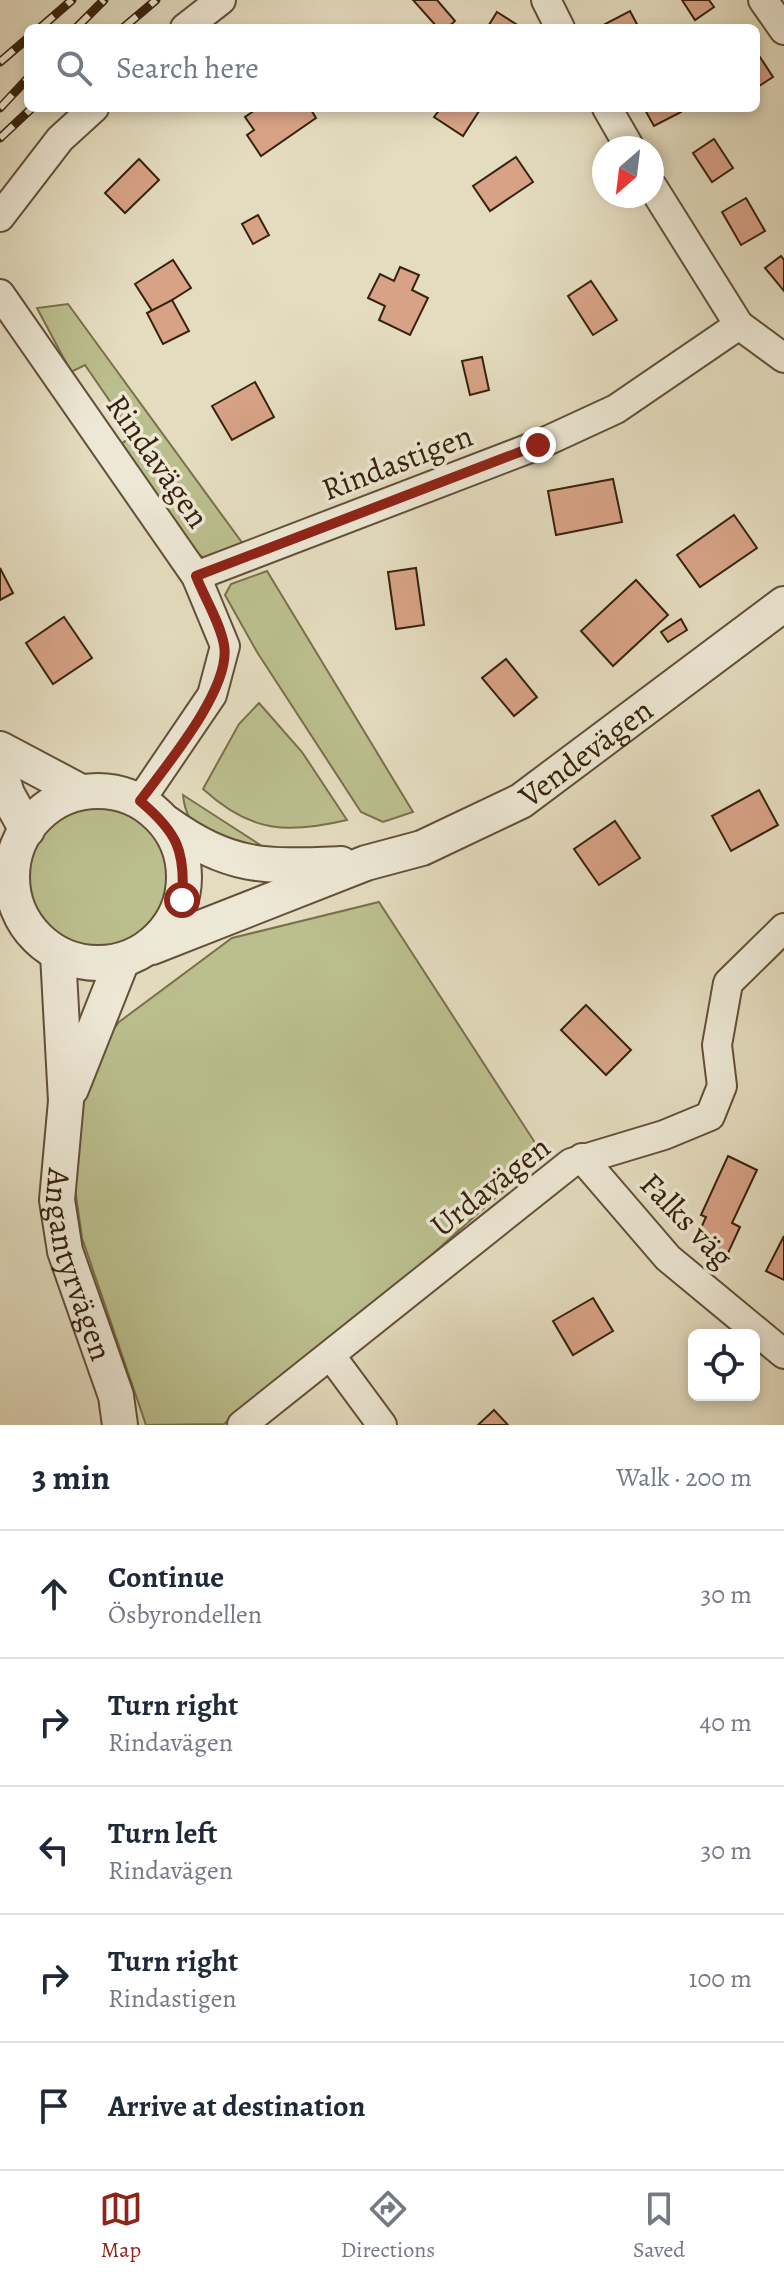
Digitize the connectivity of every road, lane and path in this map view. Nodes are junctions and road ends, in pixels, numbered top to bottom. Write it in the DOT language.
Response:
graph roads {
  1 [pos="221,0"];
  2 [pos="546,0"];
  3 [pos="763,0"];
  4 [pos="190,24"];
  5 [pos="558,24"];
  6 [pos="784,30"];
  7 [pos="90,112"];
  8 [pos="609,112"];
  9 [pos="623,136"];
  10 [pos="664,205"];
  11 [pos="0,217"];
  12 [pos="0,294"];
  13 [pos="739,325"];
  14 [pos="784,358"];
  15 [pos="196,576"];
  16 [pos="784,604"];
  17 [pos="0,749"];
  18 [pos="0,771"];
  19 [pos="81,792"];
  20 [pos="151,811"];
  21 [pos="17,835"];
  22 [pos="366,863"];
  23 [pos="9,907"];
  24 [pos="784,928"];
  25 [pos="152,947"];
  26 [pos="58,954"];
  27 [pos="121,963"];
  28 [pos="66,1101"];
  29 [pos="582,1158"];
  30 [pos="784,1354"];
  31 [pos="331,1356"];
  32 [pos="120,1425"];
  33 [pos="242,1425"];
  34 [pos="382,1425"];
  1 -- 4 [label="street"];
  2 -- 5 [label="street"];
  3 -- 6 [label="street"];
  7 -- 11 [label="street"];
  8 -- 9 [label="street"];
  10 -- 13 [label="street"];
  12 -- 15 [label="street, Rindavägen"];
  13 -- 14 [label="street"];
  13 -- 15 [label="street, Rindastigen"];
  15 -- 20 [label="street, Rindavägen"];
  16 -- 22 [label="street, Vendevägen"];
  17 -- 19 [label="street"];
  18 -- 21 [label="street"];
  19 -- 20 [label="street"];
  19 -- 21 [label="street"];
  20 -- 22 [label="street, Vendevägen"];
  20 -- 25 [label="street"];
  21 -- 23 [label="street"];
  22 -- 25 [label="street, Vendevägen"];
  23 -- 26 [label="street"];
  24 -- 29 [label="street, Urdavägen"];
  25 -- 27 [label="street"];
  26 -- 27 [label="street"];
  26 -- 28 [label="street, Angantyrvägen"];
  27 -- 28 [label="street, Angantyrvägen"];
  28 -- 32 [label="street, Angantyrvägen"];
  29 -- 30 [label="street, Falks väg"];
  29 -- 31 [label="street, Urdavägen"];
  31 -- 33 [label="street, Urdavägen"];
  31 -- 34 [label="street"];
}
